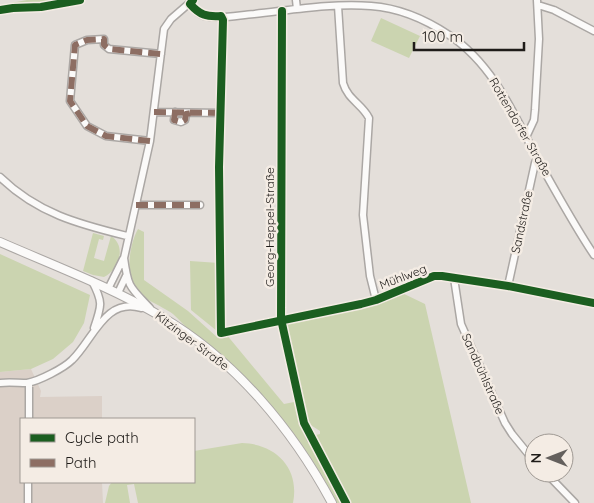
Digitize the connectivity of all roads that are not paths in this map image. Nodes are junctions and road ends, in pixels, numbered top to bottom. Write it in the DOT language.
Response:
graph roads {
  1 [pos="296,0"];
  2 [pos="191,2"];
  3 [pos="538,3"];
  4 [pos="338,6"];
  5 [pos="297,9"];
  6 [pos="282,11"];
  7 [pos="594,31"];
  8 [pos="161,54"];
  9 [pos="154,112"];
  10 [pos="220,113"];
  11 [pos="527,136"];
  12 [pos="150,141"];
  13 [pos="538,158"];
  14 [pos="0,177"];
  15 [pos="136,205"];
  16 [pos="200,205"];
  17 [pos="128,236"];
  18 [pos="0,242"];
  19 [pos="591,245"];
  20 [pos="594,255"];
  21 [pos="124,258"];
  22 [pos="126,276"];
  23 [pos="454,278"];
  24 [pos="92,282"];
  25 [pos="508,286"];
  26 [pos="108,289"];
  27 [pos="118,294"];
  28 [pos="376,300"];
  29 [pos="594,303"];
  30 [pos="154,312"];
  31 [pos="281,319"];
  32 [pos="93,331"];
  33 [pos="221,333"];
  34 [pos="29,382"];
  35 [pos="0,383"];
  36 [pos="29,418"];
  37 [pos="311,439"];
  38 [pos="524,448"];
  39 [pos="28,483"];
  40 [pos="556,483"];
  41 [pos="28,503"];
  42 [pos="332,503"];
  43 [pos="575,503"];
  1 -- 5 [label="street"];
  2 -- 6 [label="street, Rottendorfer Straße"];
  2 -- 8 [label="street"];
  3 -- 7 [label="street"];
  3 -- 11 [label="street"];
  4 -- 5 [label="street, Rottendorfer Straße"];
  4 -- 11 [label="street, Rottendorfer Straße"];
  4 -- 28 [label="street"];
  5 -- 6 [label="street, Rottendorfer Straße"];
  6 -- 31 [label="street, Georg-Heppel-Straße"];
  8 -- 9 [label="street"];
  8 -- 12 [label="street"];
  9 -- 10 [label="street"];
  9 -- 12 [label="street"];
  11 -- 13 [label="street, Rottendorfer Straße"];
  12 -- 15 [label="street"];
  13 -- 19 [label="street, Rottendorfer Straße"];
  13 -- 25 [label="street, Sandstraße"];
  14 -- 17 [label="street"];
  15 -- 16 [label="street"];
  15 -- 17 [label="street"];
  17 -- 21 [label="street"];
  18 -- 24 [label="street, Kitzinger Straße"];
  19 -- 20 [label="street, Rottendorfer Straße"];
  21 -- 22 [label="street"];
  21 -- 26 [label="street"];
  22 -- 27 [label="street"];
  22 -- 30 [label="street"];
  23 -- 25 [label="street, Mühlweg"];
  23 -- 28 [label="street, Mühlweg"];
  23 -- 38 [label="street, Sandbühlstraße"];
  24 -- 26 [label="street, Kitzinger Straße"];
  24 -- 32 [label="street"];
  25 -- 29 [label="street, Mühlweg"];
  26 -- 27 [label="street, Kitzinger Straße"];
  27 -- 30 [label="street, Kitzinger Straße"];
  28 -- 31 [label="street, Mühlweg"];
  30 -- 32 [label="street"];
  30 -- 42 [label="street, Kitzinger Straße"];
  31 -- 33 [label="street, Mühlweg"];
  31 -- 37 [label="street, Georg-Heppel-Straße"];
  32 -- 34 [label="street"];
  34 -- 35 [label="street"];
  34 -- 36 [label="street"];
  39 -- 41 [label="street"];
  40 -- 43 [label="street"];
}
